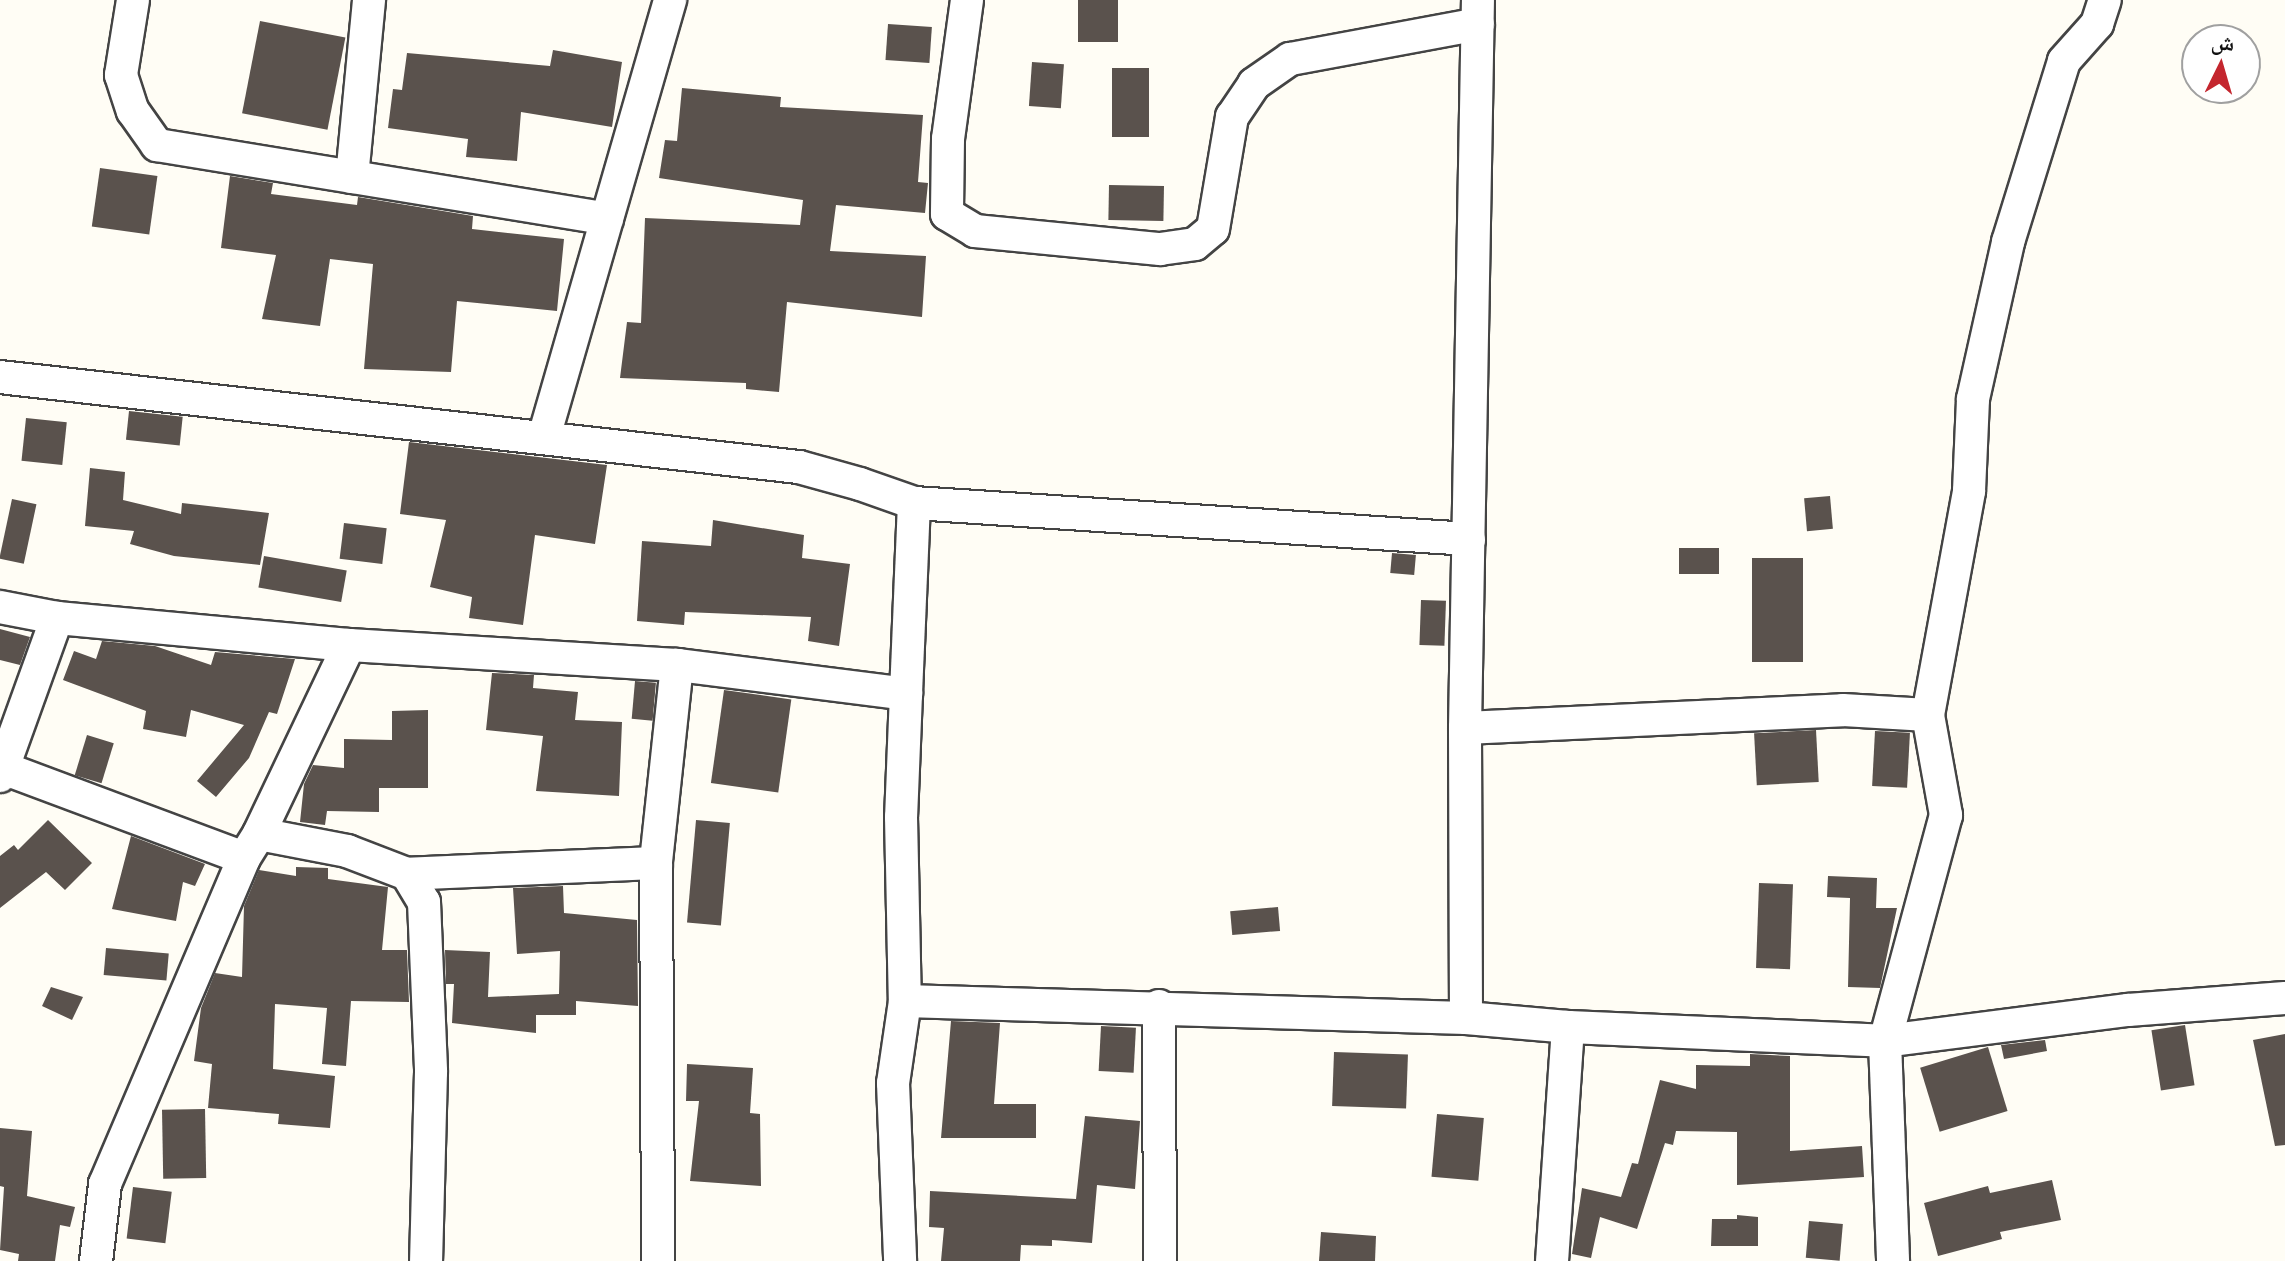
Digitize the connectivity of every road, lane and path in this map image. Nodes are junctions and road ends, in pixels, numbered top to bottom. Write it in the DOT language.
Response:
graph roads {
  1 [pos="133,0"];
  2 [pos="369,0"];
  3 [pos="670,0"];
  4 [pos="967,0"];
  5 [pos="2105,0"];
  6 [pos="1478,12"];
  7 [pos="352,177"];
  8 [pos="607,219"];
  9 [pos="0,377"];
  10 [pos="544,437"];
  11 [pos="914,503"];
  12 [pos="1469,539"];
  13 [pos="0,607"];
  14 [pos="57,618"];
  15 [pos="349,645"];
  16 [pos="677,665"];
  17 [pos="906,694"];
  18 [pos="1928,715"];
  19 [pos="1465,728"];
  20 [pos="1,772"];
  21 [pos="252,846"];
  22 [pos="656,863"];
  23 [pos="407,874"];
  24 [pos="2285,998"];
  25 [pos="905,1001"];
  26 [pos="1159,1006"];
  27 [pos="1466,1018"];
  28 [pos="1568,1027"];
  29 [pos="1885,1041"];
  30 [pos="96,1261"];
  31 [pos="426,1261"];
  32 [pos="658,1261"];
  33 [pos="900,1261"];
  34 [pos="1160,1261"];
  35 [pos="1552,1261"];
  36 [pos="1893,1261"];
  1 -- 7 [label="street"];
  2 -- 7 [label="street"];
  3 -- 8 [label="street"];
  4 -- 6 [label="street"];
  5 -- 18 [label="street"];
  6 -- 12 [label="street"];
  7 -- 8 [label="street"];
  8 -- 10 [label="street"];
  9 -- 10 [label="street"];
  10 -- 11 [label="street"];
  11 -- 12 [label="street"];
  11 -- 17 [label="street"];
  12 -- 19 [label="street"];
  13 -- 14 [label="street"];
  14 -- 15 [label="street"];
  14 -- 20 [label="street"];
  15 -- 16 [label="street"];
  15 -- 21 [label="street"];
  16 -- 17 [label="street"];
  16 -- 22 [label="street"];
  17 -- 25 [label="street"];
  18 -- 19 [label="street"];
  18 -- 29 [label="street"];
  19 -- 27 [label="street"];
  20 -- 21 [label="street"];
  21 -- 23 [label="street"];
  21 -- 30 [label="street"];
  22 -- 23 [label="street"];
  22 -- 32 [label="street"];
  23 -- 31 [label="street"];
  24 -- 29 [label="street"];
  25 -- 26 [label="street"];
  25 -- 33 [label="street"];
  26 -- 27 [label="street"];
  26 -- 34 [label="street"];
  27 -- 28 [label="street"];
  28 -- 29 [label="street"];
  28 -- 35 [label="street"];
  29 -- 36 [label="street"];
}
